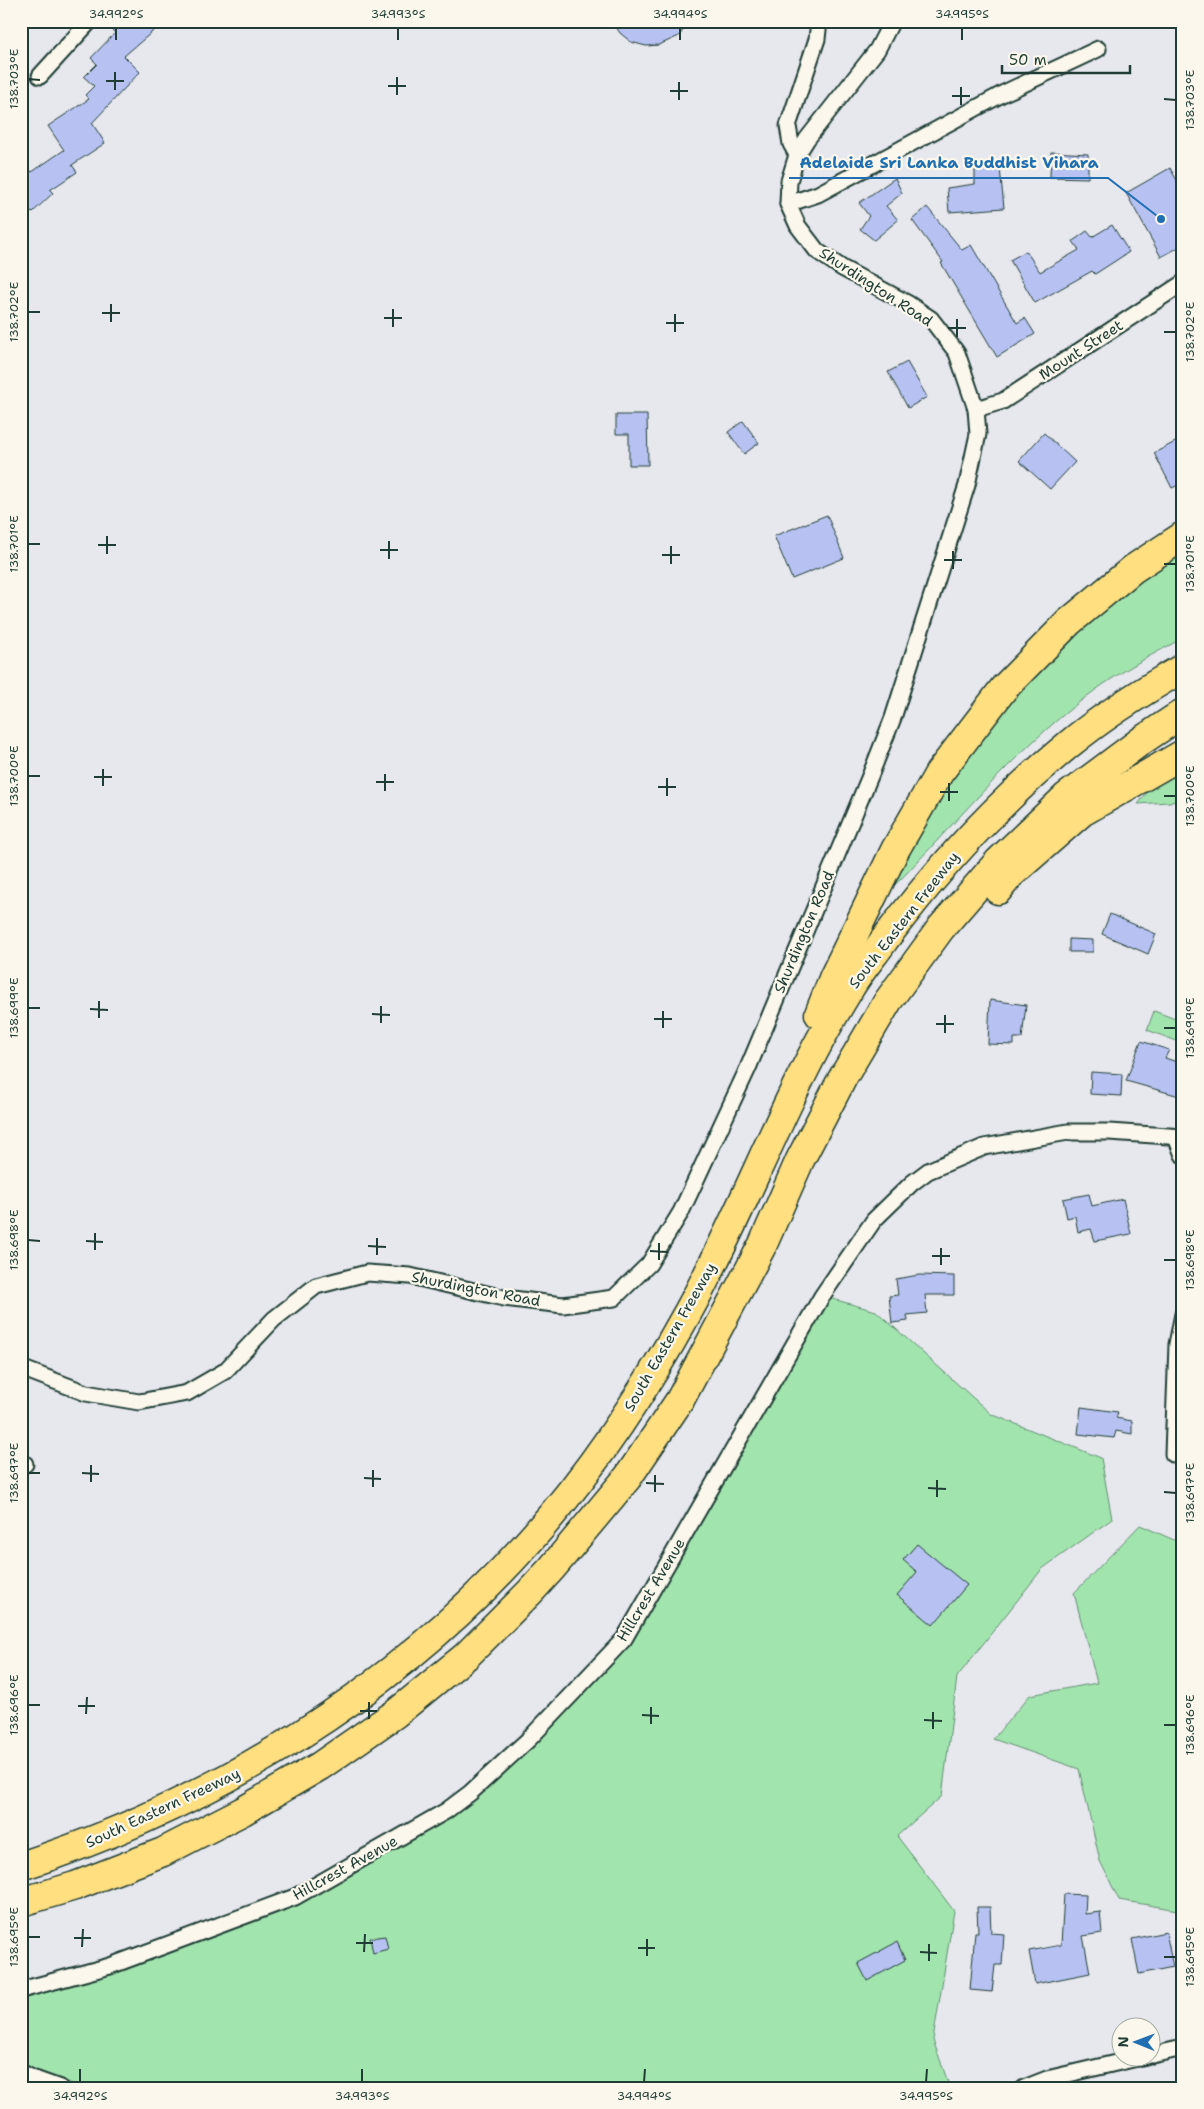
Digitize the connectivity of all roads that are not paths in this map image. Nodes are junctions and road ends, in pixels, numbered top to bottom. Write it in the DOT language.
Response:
graph roads {
  1 [pos="90,21"];
  2 [pos="819,21"];
  3 [pos="892,21"];
  4 [pos="1098,49"];
  5 [pos="40,76"];
  6 [pos="797,155"];
  7 [pos="788,204"];
  8 [pos="1183,283"];
  9 [pos="976,409"];
  10 [pos="1183,536"];
  11 [pos="1183,668"];
  12 [pos="1183,713"];
  13 [pos="1183,754"];
  14 [pos="842,1079"];
  15 [pos="1179,1137"];
  16 [pos="767,1149"];
  17 [pos="1183,1155"];
  18 [pos="1183,1314"];
  19 [pos="21,1368"];
  20 [pos="1173,1454"];
  21 [pos="21,1866"];
  22 [pos="21,1902"];
  23 [pos="21,1990"];
  24 [pos="1183,2048"];
  25 [pos="1162,2053"];
  26 [pos="1112,2064"];
  27 [pos="21,2072"];
  28 [pos="60,2088"];
  29 [pos="1024,2088"];
  1 -- 5 [label="street"];
  2 -- 6 [label="street"];
  3 -- 6 [label="street, Shurdington Road"];
  4 -- 7 [label="street"];
  6 -- 7 [label="street, Shurdington Road"];
  7 -- 9 [label="street, Shurdington Road"];
  8 -- 9 [label="street, Mount Street"];
  9 -- 19 [label="street, Shurdington Road"];
  10 -- 16 [label="highway"];
  11 -- 16 [label="highway, South Eastern Freeway"];
  12 -- 14 [label="highway"];
  13 -- 14 [label="highway"];
  14 -- 22 [label="highway"];
  15 -- 17 [label="street"];
  15 -- 23 [label="street, Hillcrest Avenue"];
  16 -- 21 [label="highway, South Eastern Freeway"];
  18 -- 20 [label="street"];
  24 -- 25 [label="street"];
  26 -- 29 [label="street"];
  27 -- 28 [label="street"];
}
